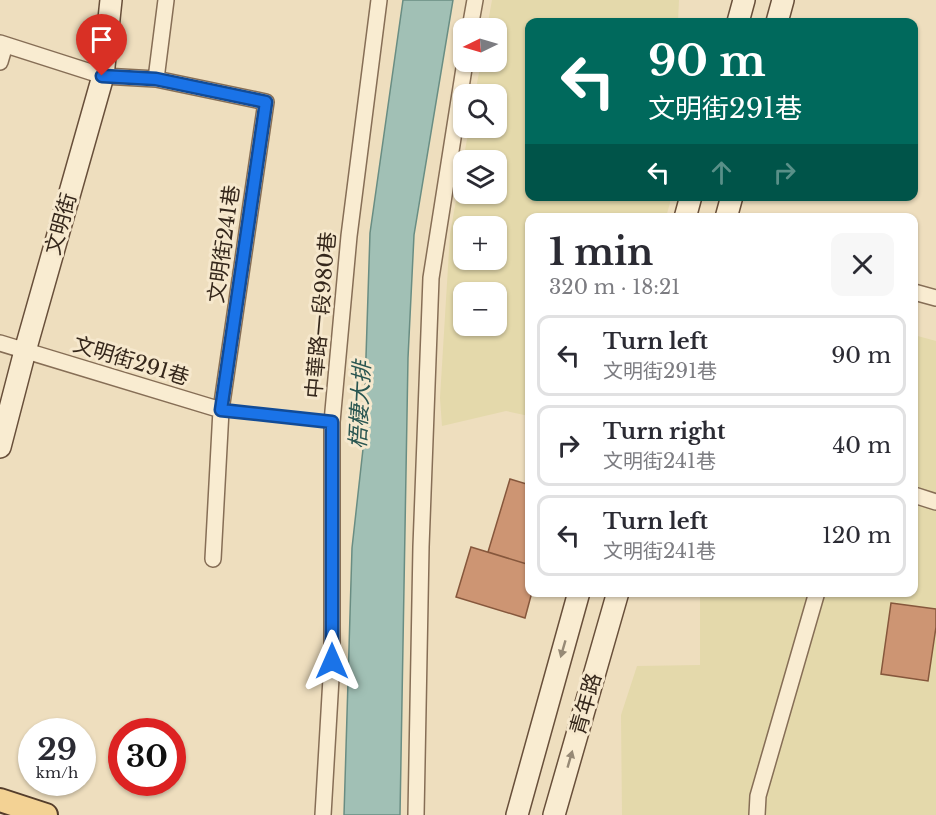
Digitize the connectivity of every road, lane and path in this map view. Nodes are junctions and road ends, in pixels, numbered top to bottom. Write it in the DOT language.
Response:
graph roads {
  1 [pos="111,0"];
  2 [pos="166,0"];
  3 [pos="380,0"];
  4 [pos="475,0"];
  5 [pos="744,0"];
  6 [pos="783,0"];
  7 [pos="472,18"];
  8 [pos="739,18"];
  9 [pos="778,18"];
  10 [pos="2,44"];
  11 [pos="0,62"];
  12 [pos="463,72"];
  13 [pos="102,76"];
  14 [pos="156,79"];
  15 [pos="918,293"];
  16 [pos="936,298"];
  17 [pos="0,343"];
  18 [pos="25,351"];
  19 [pos="221,410"];
  20 [pos="332,422"];
  21 [pos="0,447"];
  22 [pos="918,496"];
  23 [pos="936,502"];
  24 [pos="213,559"];
  25 [pos="578,597"];
  26 [pos="617,597"];
  27 [pos="816,597"];
  28 [pos="0,800"];
  29 [pos="46,815"];
  30 [pos="323,815"];
  31 [pos="416,815"];
  32 [pos="517,815"];
  33 [pos="554,815"];
  34 [pos="757,815"];
  1 -- 13 [label="street, 文明街"];
  2 -- 14 [label="street"];
  3 -- 20 [label="street, 中華路一段980巷"];
  4 -- 7 [label="street"];
  5 -- 8 [label="street"];
  6 -- 9 [label="street"];
  10 -- 11 [label="street"];
  10 -- 13 [label="street, 文明街241巷"];
  12 -- 31 [label="street"];
  13 -- 14 [label="street, 文明街241巷"];
  13 -- 18 [label="street, 文明街"];
  14 -- 19 [label="street, 文明街241巷"];
  15 -- 16 [label="street"];
  17 -- 18 [label="street, 文明街291巷"];
  18 -- 19 [label="street, 文明街291巷"];
  18 -- 21 [label="street, 文明街"];
  19 -- 20 [label="lane, 文明街291巷"];
  19 -- 24 [label="street, 文明街241巷"];
  20 -- 30 [label="street, 中華路一段980巷"];
  22 -- 23 [label="street"];
  25 -- 32 [label="street, 青年路, one-way"];
  33 -- 26 [label="street, 青年路, one-way"];
  27 -- 34 [label="street"];
  28 -- 29 [label="main road"];
}
